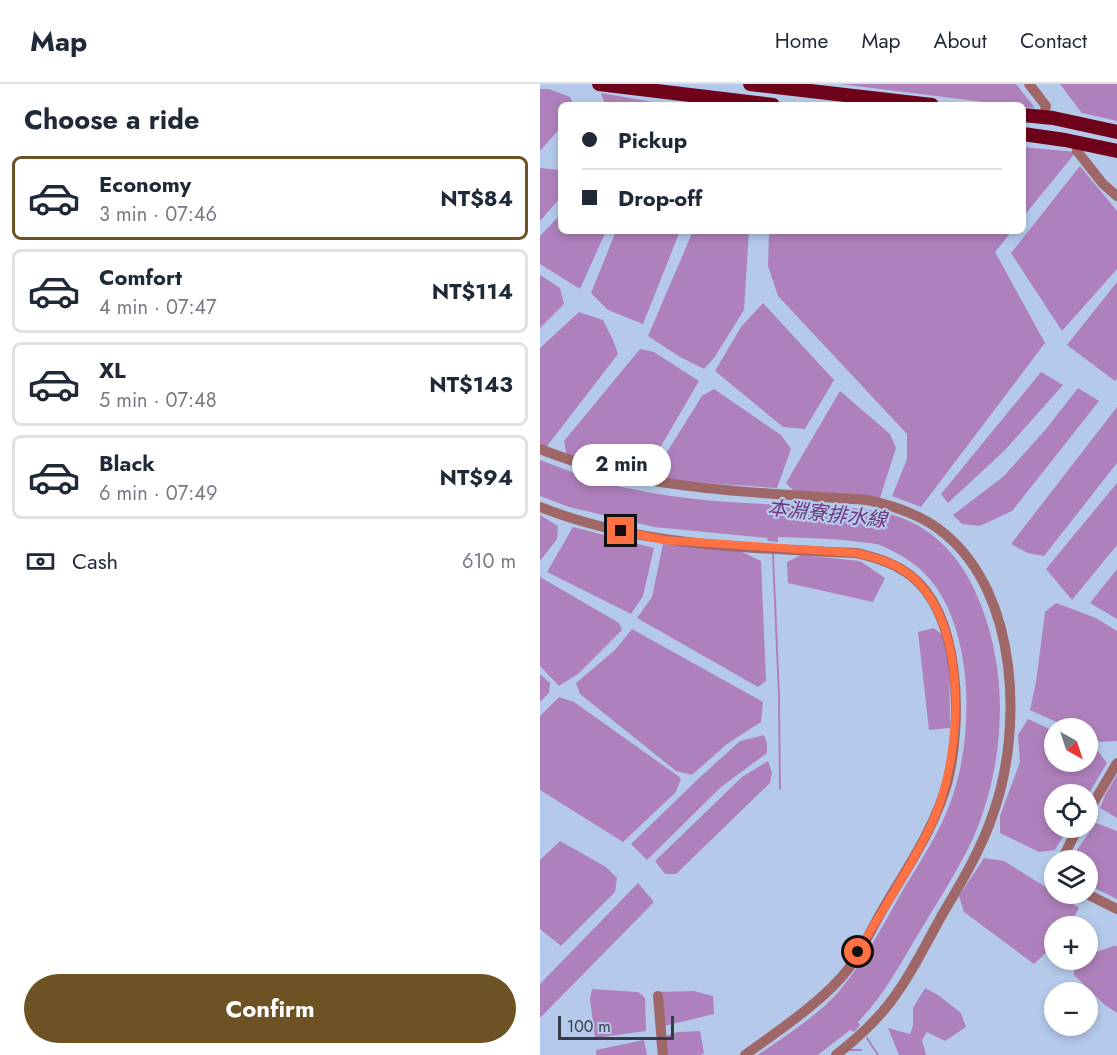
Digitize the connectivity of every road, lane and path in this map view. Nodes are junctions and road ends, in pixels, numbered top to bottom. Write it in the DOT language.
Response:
graph roads {
  1 [pos="599,84"];
  2 [pos="750,84"];
  3 [pos="1029,84"];
  4 [pos="748,102"];
  5 [pos="903,102"];
  6 [pos="1026,115"];
  7 [pos="1049,117"];
  8 [pos="1117,132"];
  9 [pos="1026,135"];
  10 [pos="1073,144"];
  11 [pos="1117,151"];
  12 [pos="1117,196"];
  13 [pos="540,449"];
  14 [pos="540,507"];
  15 [pos="1117,763"];
  16 [pos="1098,795"];
  17 [pos="1098,900"];
  18 [pos="1117,909"];
  19 [pos="658,996"];
  20 [pos="663,1055"];
  21 [pos="745,1055"];
  22 [pos="836,1055"];
  1 -- 4 [label="main road"];
  2 -- 5 [label="main road"];
  3 -- 7 [label="lane"];
  6 -- 7 [label="main road"];
  7 -- 8 [label="main road"];
  9 -- 10 [label="main road"];
  10 -- 11 [label="main road"];
  10 -- 12 [label="lane"];
  13 -- 22 [label="lane"];
  14 -- 21 [label="lane"];
  15 -- 16 [label="lane"];
  17 -- 18 [label="lane"];
  19 -- 20 [label="lane"];
}
